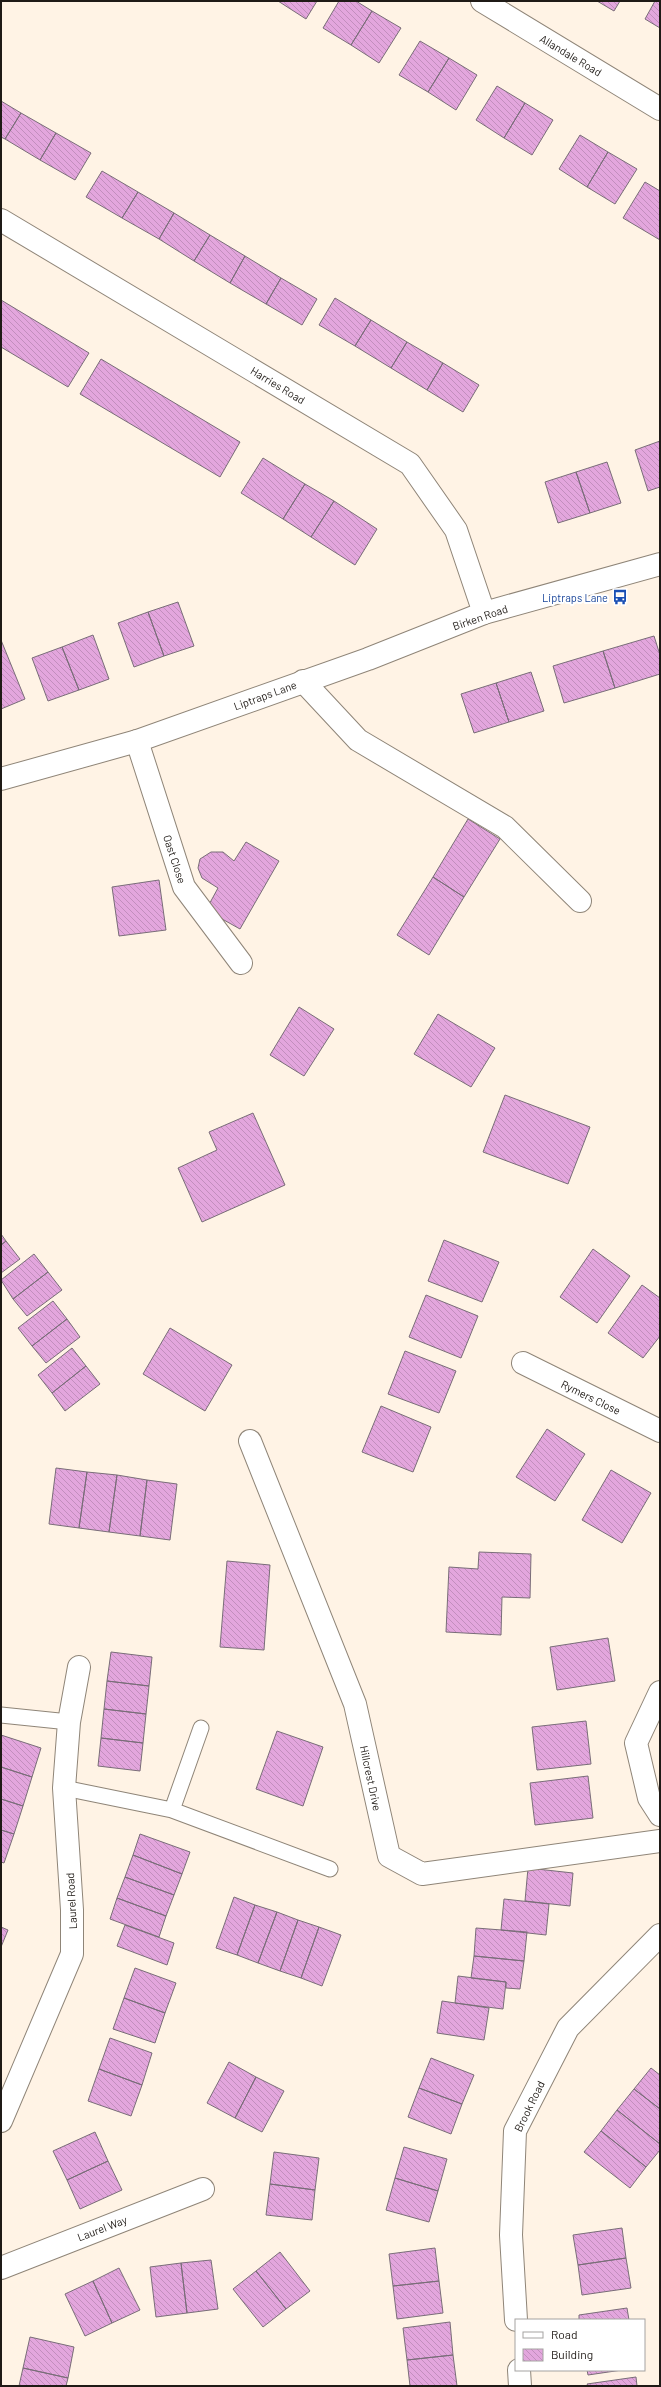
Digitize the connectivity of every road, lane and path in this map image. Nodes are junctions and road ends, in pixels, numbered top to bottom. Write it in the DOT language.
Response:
graph roads {
  1 [pos="482,1"];
  2 [pos="660,109"];
  3 [pos="1,220"];
  4 [pos="660,564"];
  5 [pos="484,613"];
  6 [pos="303,681"];
  7 [pos="137,741"];
  8 [pos="1,779"];
  9 [pos="580,901"];
  10 [pos="241,963"];
  11 [pos="523,1363"];
  12 [pos="660,1431"];
  13 [pos="250,1441"];
  14 [pos="79,1667"];
  15 [pos="660,1692"];
  16 [pos="1,1715"];
  17 [pos="68,1722"];
  18 [pos="201,1728"];
  19 [pos="64,1788"];
  20 [pos="172,1810"];
  21 [pos="660,1815"];
  22 [pos="660,1841"];
  23 [pos="330,1869"];
  24 [pos="660,1935"];
  25 [pos="1,2121"];
  26 [pos="203,2189"];
  27 [pos="1,2268"];
  28 [pos="516,2319"];
  29 [pos="519,2371"];
  30 [pos="520,2386"];
  1 -- 2 [label="street, Allandale Road"];
  3 -- 5 [label="street, Harries Road"];
  4 -- 5 [label="street, Birken Road"];
  5 -- 6 [label="street, Birken Road"];
  6 -- 7 [label="street, Liptraps Lane"];
  6 -- 9 [label="street, Liptraps Lane"];
  7 -- 8 [label="street, Liptraps Lane"];
  7 -- 10 [label="street, Oast Close"];
  11 -- 12 [label="street, Rymers Close"];
  13 -- 22 [label="street, Hillcrest Drive"];
  14 -- 17 [label="street, Laurel Road"];
  15 -- 21 [label="street"];
  16 -- 17 [label="lane"];
  17 -- 19 [label="street, Laurel Road"];
  18 -- 20 [label="lane"];
  19 -- 20 [label="lane"];
  19 -- 25 [label="street, Laurel Road"];
  20 -- 23 [label="lane"];
  24 -- 28 [label="street, Brook Road"];
  26 -- 27 [label="street, Laurel Way"];
  29 -- 30 [label="street"];
}
